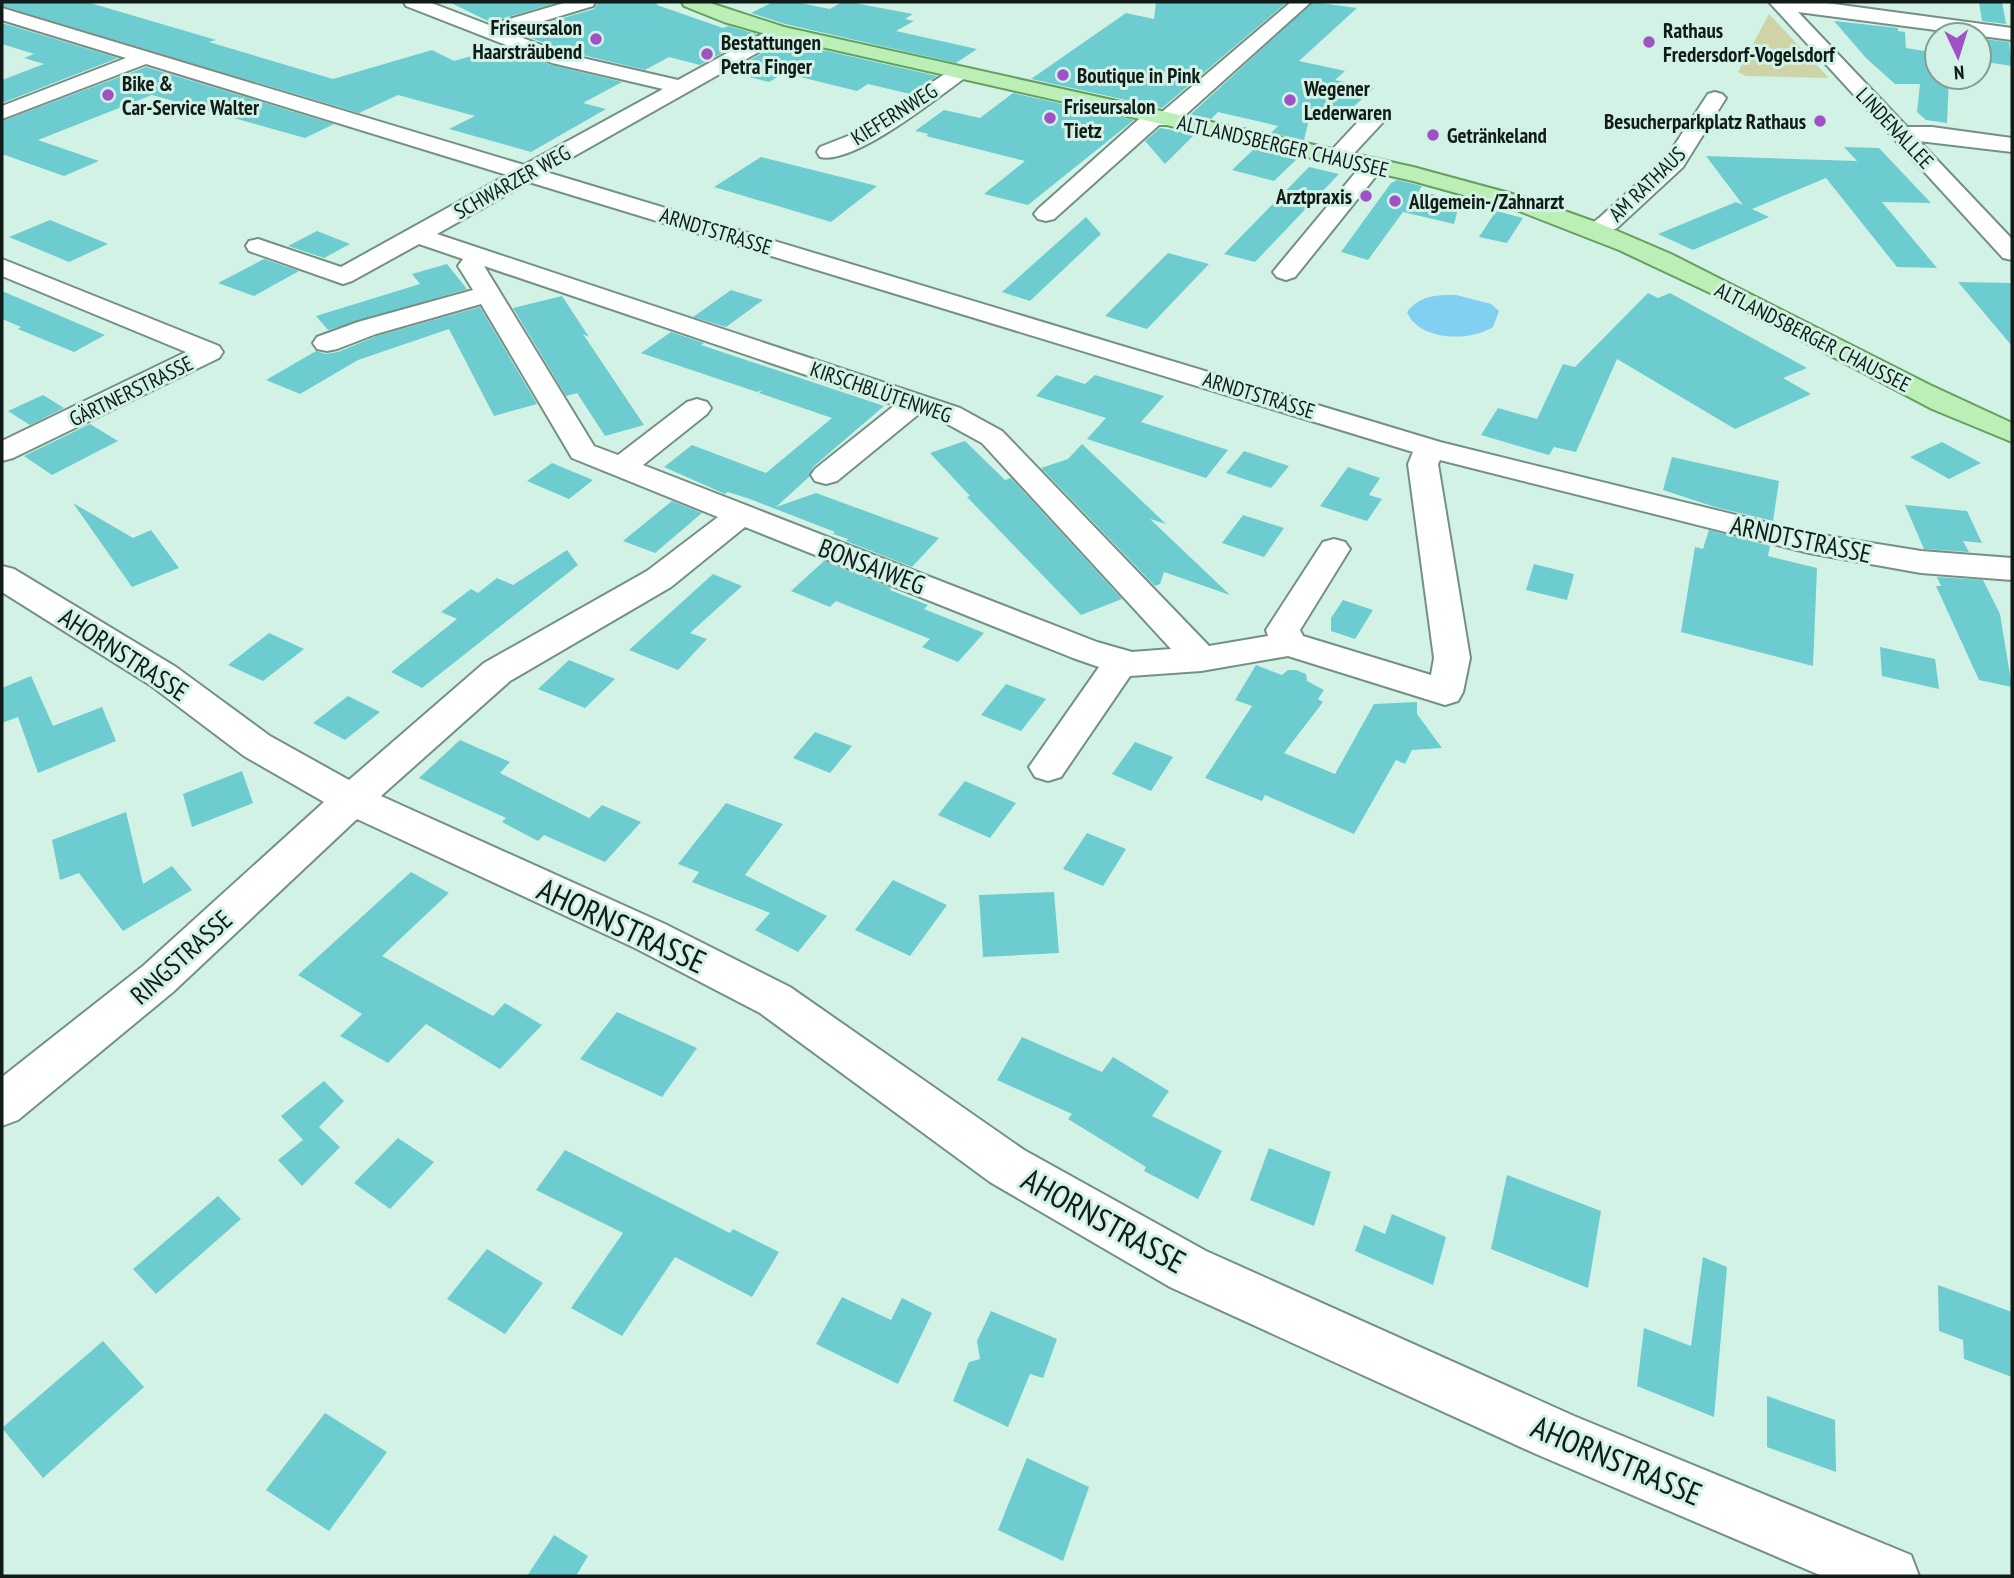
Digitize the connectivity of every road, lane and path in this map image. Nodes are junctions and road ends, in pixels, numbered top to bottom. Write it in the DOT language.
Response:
graph roads {
  1 [pos="413,2"];
  2 [pos="586,2"];
  3 [pos="691,2"];
  4 [pos="1302,2"];
  5 [pos="1780,4"];
  6 [pos="2,15"];
  7 [pos="486,32"];
  8 [pos="780,32"];
  9 [pos="2012,34"];
  10 [pos="144,58"];
  11 [pos="959,73"];
  12 [pos="681,87"];
  13 [pos="1715,98"];
  14 [pos="2,113"];
  15 [pos="1376,116"];
  16 [pos="1161,118"];
  17 [pos="1900,134"];
  18 [pos="2012,145"];
  19 [pos="828,152"];
  20 [pos="1337,158"];
  21 [pos="1373,166"];
  22 [pos="526,174"];
  23 [pos="1046,214"];
  24 [pos="1595,230"];
  25 [pos="417,235"];
  26 [pos="258,246"];
  27 [pos="2012,253"];
  28 [pos="479,256"];
  29 [pos="2,267"];
  30 [pos="1286,272"];
  31 [pos="489,294"];
  32 [pos="327,343"];
  33 [pos="916,402"];
  34 [pos="697,408"];
  35 [pos="1963,415"];
  36 [pos="2012,433"];
  37 [pos="2012,446"];
  38 [pos="1430,448"];
  39 [pos="2,452"];
  40 [pos="622,467"];
  41 [pos="826,475"];
  42 [pos="740,514"];
  43 [pos="1334,550"];
  44 [pos="2012,569"];
  45 [pos="2,577"];
  46 [pos="1289,644"];
  47 [pos="1201,659"];
  48 [pos="1122,661"];
  49 [pos="1048,767"];
  50 [pos="352,800"];
  51 [pos="2,1105"];
  52 [pos="1890,1576"];
  1 -- 7 [label="street"];
  2 -- 7 [label="street"];
  3 -- 8 [label="main road, ALTLANDSBERGER CHAUSSEE"];
  4 -- 16 [label="street"];
  5 -- 9 [label="street"];
  5 -- 17 [label="street, LINDENALLEE"];
  6 -- 10 [label="street, ARNDTSTRASSE"];
  7 -- 12 [label="street"];
  8 -- 11 [label="main road, ALTLANDSBERGER CHAUSSEE"];
  8 -- 12 [label="street, SCHWARZER WEG"];
  10 -- 14 [label="street"];
  10 -- 22 [label="street, ARNDTSTRASSE"];
  11 -- 16 [label="main road, ALTLANDSBERGER CHAUSSEE"];
  11 -- 19 [label="street, KIEFERNWEG"];
  12 -- 22 [label="street, SCHWARZER WEG"];
  13 -- 24 [label="street, AM RATHAUS"];
  15 -- 20 [label="street"];
  16 -- 20 [label="main road, ALTLANDSBERGER CHAUSSEE"];
  16 -- 23 [label="street"];
  17 -- 18 [label="street"];
  17 -- 27 [label="street, LINDENALLEE"];
  20 -- 21 [label="main road, ALTLANDSBERGER CHAUSSEE"];
  21 -- 24 [label="main road, ALTLANDSBERGER CHAUSSEE"];
  21 -- 30 [label="street"];
  22 -- 25 [label="street, SCHWARZER WEG"];
  22 -- 38 [label="street, ARNDTSTRASSE"];
  24 -- 35 [label="main road, ALTLANDSBERGER CHAUSSEE"];
  25 -- 26 [label="street, SCHWARZER WEG"];
  25 -- 28 [label="street"];
  28 -- 31 [label="street, BONSAIWEG"];
  28 -- 33 [label="street, KIRSCHBLÜTENWEG"];
  29 -- 39 [label="street, GÄRTNERSTRASSE"];
  31 -- 32 [label="street"];
  31 -- 40 [label="street, BONSAIWEG"];
  33 -- 41 [label="street"];
  33 -- 47 [label="street, KIRSCHBLÜTENWEG"];
  34 -- 40 [label="street"];
  35 -- 36 [label="main road, ALTLANDSBERGER CHAUSSEE"];
  35 -- 37 [label="main road, ALTLANDSBERGER CHAUSSEE"];
  38 -- 44 [label="street, ARNDTSTRASSE"];
  38 -- 46 [label="street, BONSAIWEG"];
  40 -- 42 [label="street, BONSAIWEG"];
  42 -- 48 [label="street, BONSAIWEG"];
  42 -- 50 [label="street"];
  43 -- 46 [label="street"];
  45 -- 50 [label="street, AHORNSTRASSE"];
  46 -- 47 [label="street, BONSAIWEG"];
  47 -- 48 [label="street, BONSAIWEG"];
  48 -- 49 [label="street"];
  50 -- 51 [label="street, RINGSTRASSE"];
  50 -- 52 [label="street, AHORNSTRASSE"];
}
